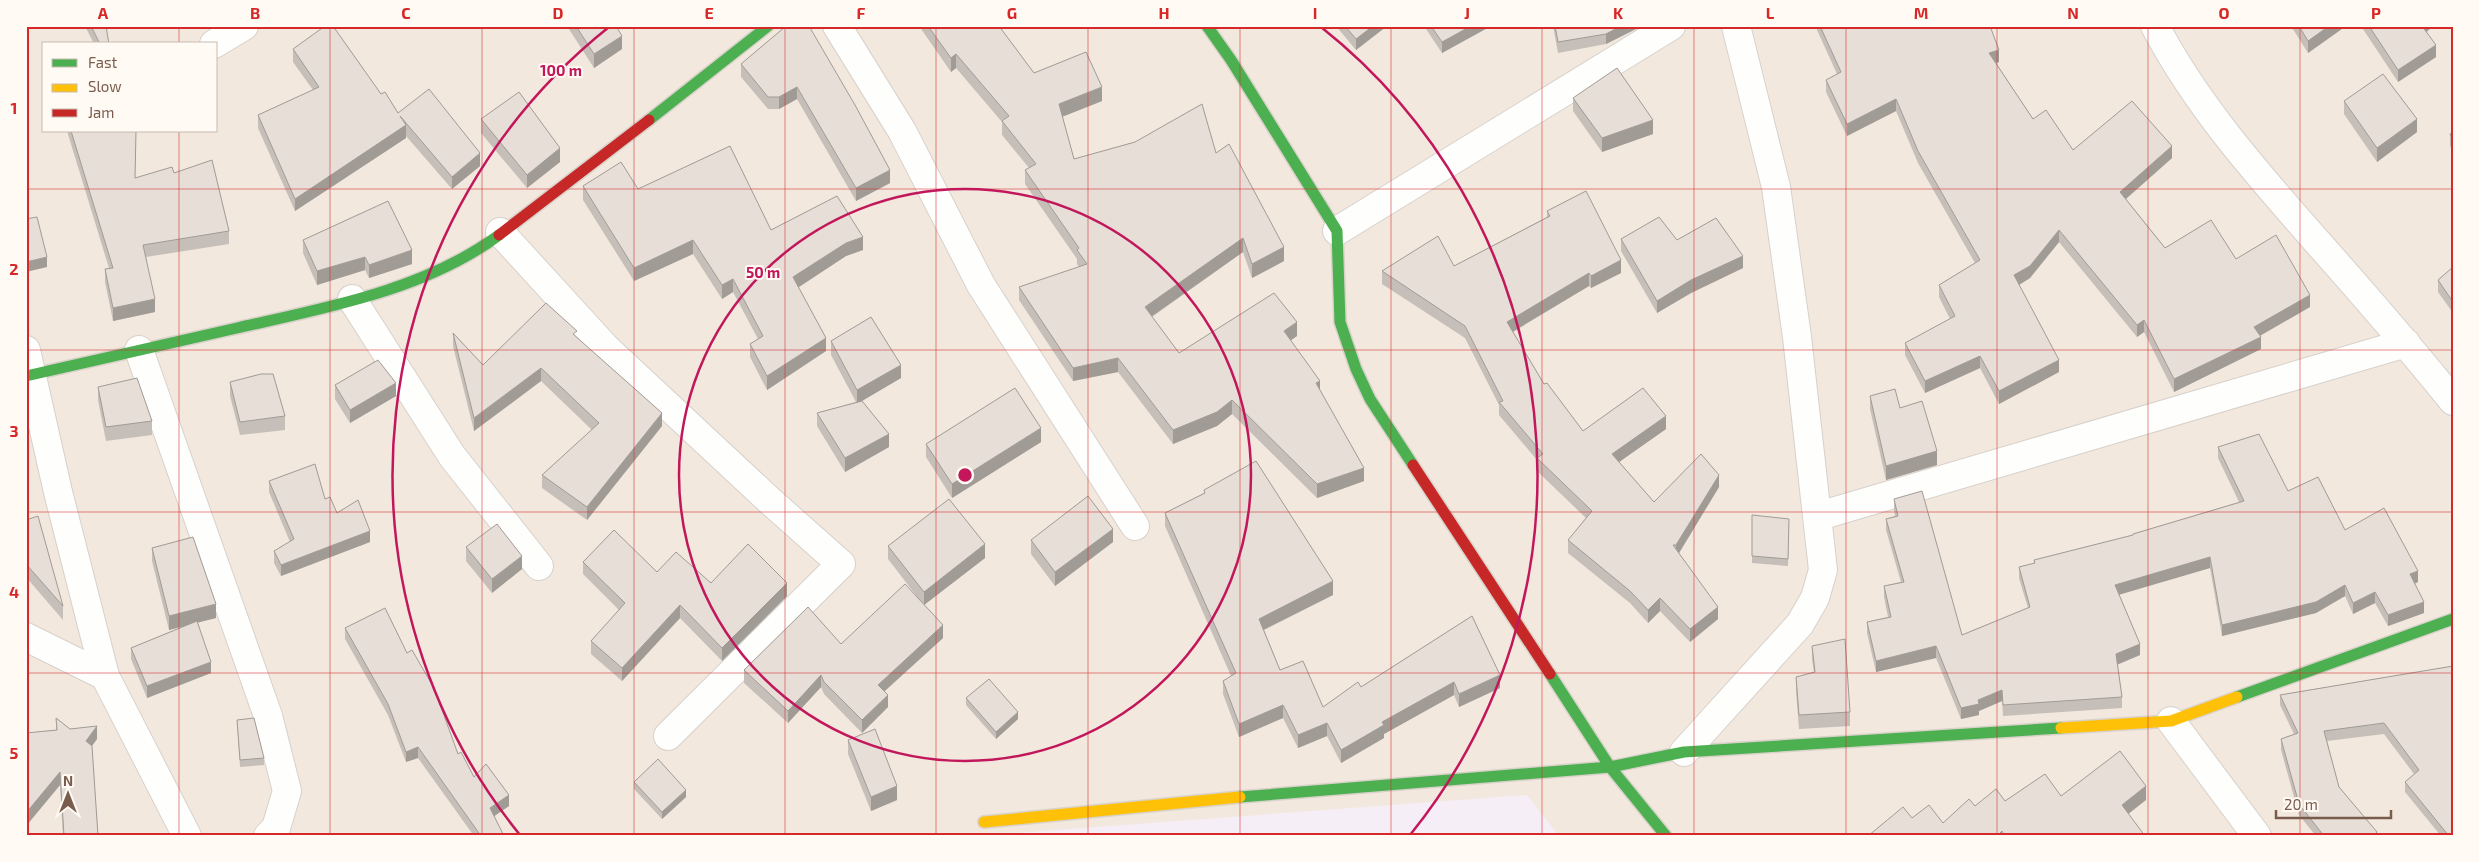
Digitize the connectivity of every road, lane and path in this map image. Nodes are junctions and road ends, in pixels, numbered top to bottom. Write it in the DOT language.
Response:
graph roads {
  1 [pos="244,26"];
  2 [pos="768,26"];
  3 [pos="837,26"];
  4 [pos="1207,26"];
  5 [pos="1671,26"];
  6 [pos="1736,26"];
  7 [pos="2155,26"];
  8 [pos="217,42"];
  9 [pos="500,232"];
  10 [pos="1337,232"];
  11 [pos="352,299"];
  12 [pos="2406,344"];
  13 [pos="139,350"];
  14 [pos="28,367"];
  15 [pos="2453,400"];
  16 [pos="1818,516"];
  17 [pos="1135,526"];
  18 [pos="540,566"];
  19 [pos="2453,618"];
  20 [pos="26,637"];
  21 [pos="105,676"];
  22 [pos="2171,721"];
  23 [pos="668,736"];
  24 [pos="1684,752"];
  25 [pos="1610,767"];
  26 [pos="984,822"];
  27 [pos="187,836"];
  28 [pos="268,836"];
  29 [pos="1666,836"];
  30 [pos="2257,836"];
  1 -- 8 [label="street"];
  2 -- 9 [label="street"];
  3 -- 17 [label="street"];
  4 -- 10 [label="street"];
  5 -- 10 [label="street"];
  6 -- 16 [label="street"];
  7 -- 12 [label="street"];
  9 -- 11 [label="street"];
  9 -- 23 [label="street"];
  10 -- 25 [label="street"];
  11 -- 13 [label="street"];
  11 -- 18 [label="street"];
  12 -- 15 [label="street"];
  12 -- 16 [label="street"];
  13 -- 14 [label="street"];
  13 -- 28 [label="street"];
  14 -- 21 [label="street"];
  16 -- 24 [label="street"];
  19 -- 22 [label="street"];
  20 -- 21 [label="street"];
  21 -- 27 [label="street"];
  22 -- 24 [label="street"];
  22 -- 30 [label="street"];
  24 -- 25 [label="street"];
  25 -- 26 [label="street"];
  25 -- 29 [label="street"];
}
